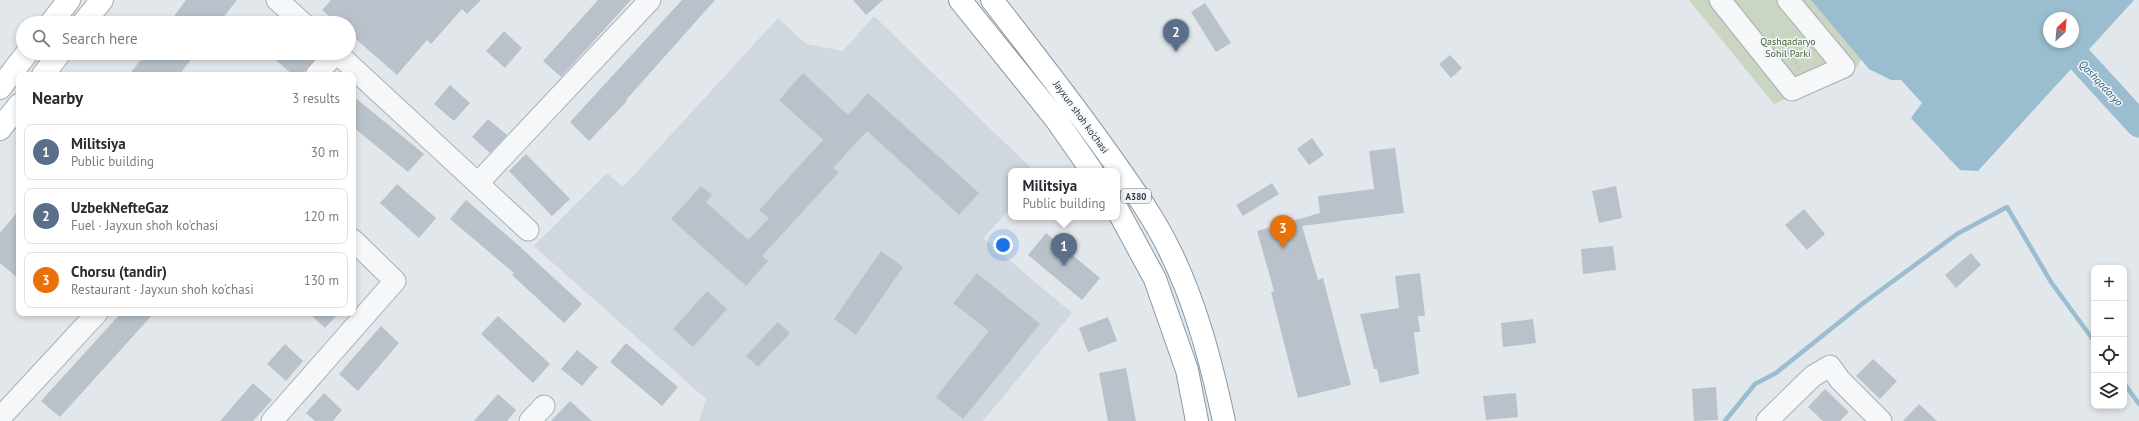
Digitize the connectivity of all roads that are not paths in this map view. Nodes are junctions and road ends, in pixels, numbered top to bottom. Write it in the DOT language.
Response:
graph roads {
  1 [pos="69,0"];
  2 [pos="102,0"];
  3 [pos="277,0"];
  4 [pos="650,0"];
  5 [pos="960,0"];
  6 [pos="992,0"];
  7 [pos="1720,0"];
  8 [pos="1788,0"];
  9 [pos="56,16"];
  10 [pos="89,16"];
  11 [pos="295,16"];
  12 [pos="22,60"];
  13 [pos="55,60"];
  14 [pos="330,60"];
  15 [pos="345,60"];
  16 [pos="45,72"];
  17 [pos="319,72"];
  18 [pos="0,88"];
  19 [pos="16,109"];
  20 [pos="0,129"];
  21 [pos="1090,168"];
  22 [pos="1118,168"];
  23 [pos="1120,171"];
  24 [pos="478,183"];
  25 [pos="1120,215"];
  26 [pos="528,230"];
  27 [pos="356,243"];
  28 [pos="94,316"];
  29 [pos="544,406"];
  30 [pos="0,418"];
  31 [pos="272,421"];
  32 [pos="530,421"];
  33 [pos="1197,421"];
  34 [pos="1224,421"];
  35 [pos="1767,421"];
  36 [pos="1881,421"];
  1 -- 9 [label="main road"];
  2 -- 10 [label="main road"];
  3 -- 11 [label="street"];
  4 -- 24 [label="street"];
  5 -- 21 [label="main road"];
  6 -- 22 [label="main road, Jayxun shoh ko'chasi / A380"];
  7 -- 8 [label="street"];
  12 -- 18 [label="main road"];
  13 -- 16 [label="main road"];
  14 -- 17 [label="street"];
  15 -- 24 [label="street"];
  19 -- 20 [label="main road"];
  23 -- 34 [label="main road, Jayxun shoh ko'chasi / A380"];
  24 -- 26 [label="street"];
  25 -- 33 [label="main road, A380"];
  27 -- 31 [label="street"];
  28 -- 30 [label="street"];
  29 -- 32 [label="street"];
  35 -- 36 [label="street"];
}
